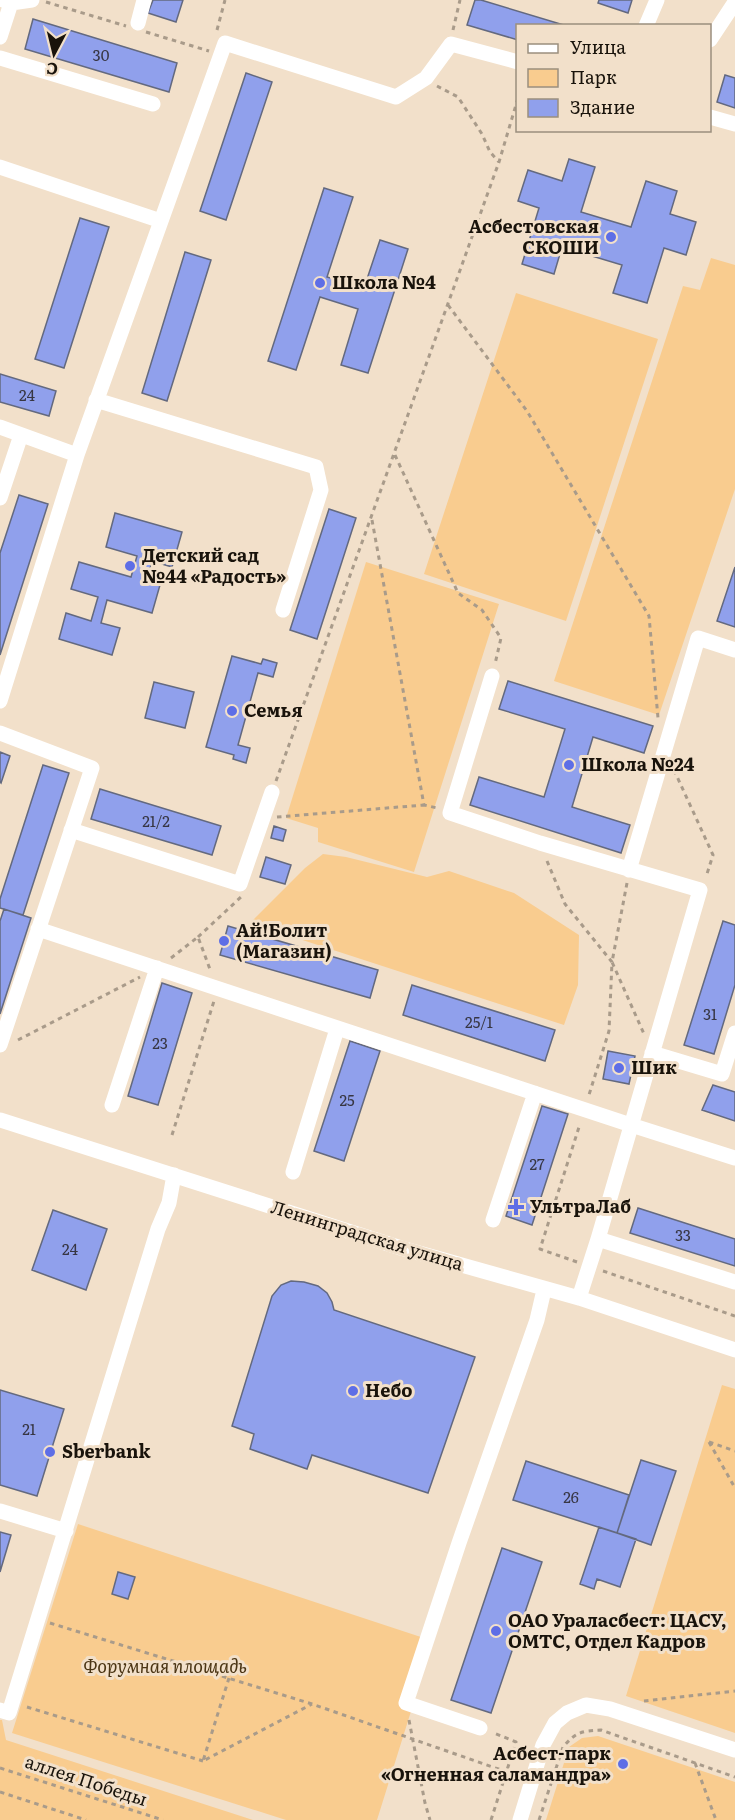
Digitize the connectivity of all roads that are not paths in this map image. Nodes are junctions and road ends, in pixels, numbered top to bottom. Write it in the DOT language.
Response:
graph roads {
  1 [pos="32,0"];
  2 [pos="144,0"];
  3 [pos="657,0"];
  4 [pos="7,1"];
  5 [pos="735,2"];
  6 [pos="138,23"];
  7 [pos="647,24"];
  8 [pos="0,37"];
  9 [pos="711,38"];
  10 [pos="0,58"];
  11 [pos="516,61"];
  12 [pos="153,104"];
  13 [pos="711,117"];
  14 [pos="735,124"];
  15 [pos="0,167"];
  16 [pos="160,221"];
  17 [pos="96,400"];
  18 [pos="0,427"];
  19 [pos="21,435"];
  20 [pos="77,455"];
  21 [pos="0,498"];
  22 [pos="283,610"];
  23 [pos="735,650"];
  24 [pos="492,676"];
  25 [pos="0,701"];
  26 [pos="0,734"];
  27 [pos="272,792"];
  28 [pos="70,830"];
  29 [pos="629,870"];
  30 [pos="38,929"];
  31 [pos="157,968"];
  32 [pos="338,1029"];
  33 [pos="735,1034"];
  34 [pos="5,1044"];
  35 [pos="652,1053"];
  36 [pos="535,1093"];
  37 [pos="112,1105"];
  38 [pos="0,1120"];
  39 [pos="631,1125"];
  40 [pos="735,1158"];
  41 [pos="293,1172"];
  42 [pos="174,1175"];
  43 [pos="493,1220"];
  44 [pos="598,1239"];
  45 [pos="735,1282"];
  46 [pos="544,1290"];
  47 [pos="579,1298"];
  48 [pos="735,1350"];
  49 [pos="0,1510"];
  50 [pos="66,1531"];
  51 [pos="6,1706"];
  52 [pos="480,1728"];
  53 [pos="735,1750"];
  54 [pos="520,1820"];
  1 -- 4 [label="street"];
  2 -- 6 [label="street"];
  3 -- 7 [label="street"];
  4 -- 8 [label="street"];
  5 -- 9 [label="street"];
  10 -- 12 [label="street"];
  11 -- 16 [label="street"];
  13 -- 14 [label="street"];
  15 -- 16 [label="street"];
  16 -- 17 [label="street"];
  17 -- 20 [label="street"];
  17 -- 22 [label="street"];
  18 -- 19 [label="street"];
  19 -- 20 [label="street"];
  19 -- 21 [label="street"];
  20 -- 25 [label="street"];
  23 -- 29 [label="street"];
  24 -- 29 [label="street"];
  26 -- 28 [label="street"];
  27 -- 28 [label="street"];
  28 -- 30 [label="street"];
  29 -- 35 [label="street"];
  30 -- 31 [label="street"];
  30 -- 34 [label="street"];
  31 -- 32 [label="street"];
  31 -- 37 [label="street"];
  32 -- 36 [label="street"];
  32 -- 41 [label="street"];
  33 -- 35 [label="street"];
  35 -- 39 [label="street"];
  36 -- 39 [label="street"];
  36 -- 43 [label="street"];
  38 -- 42 [label="street, Ленинградская улица"];
  39 -- 40 [label="street"];
  39 -- 44 [label="street"];
  42 -- 46 [label="street, Ленинградская улица"];
  42 -- 50 [label="street"];
  44 -- 45 [label="street"];
  44 -- 47 [label="street"];
  46 -- 47 [label="street, Ленинградская улица"];
  46 -- 52 [label="street"];
  47 -- 48 [label="street, Ленинградская улица"];
  49 -- 50 [label="street"];
  50 -- 51 [label="street"];
  53 -- 54 [label="street"];
}
